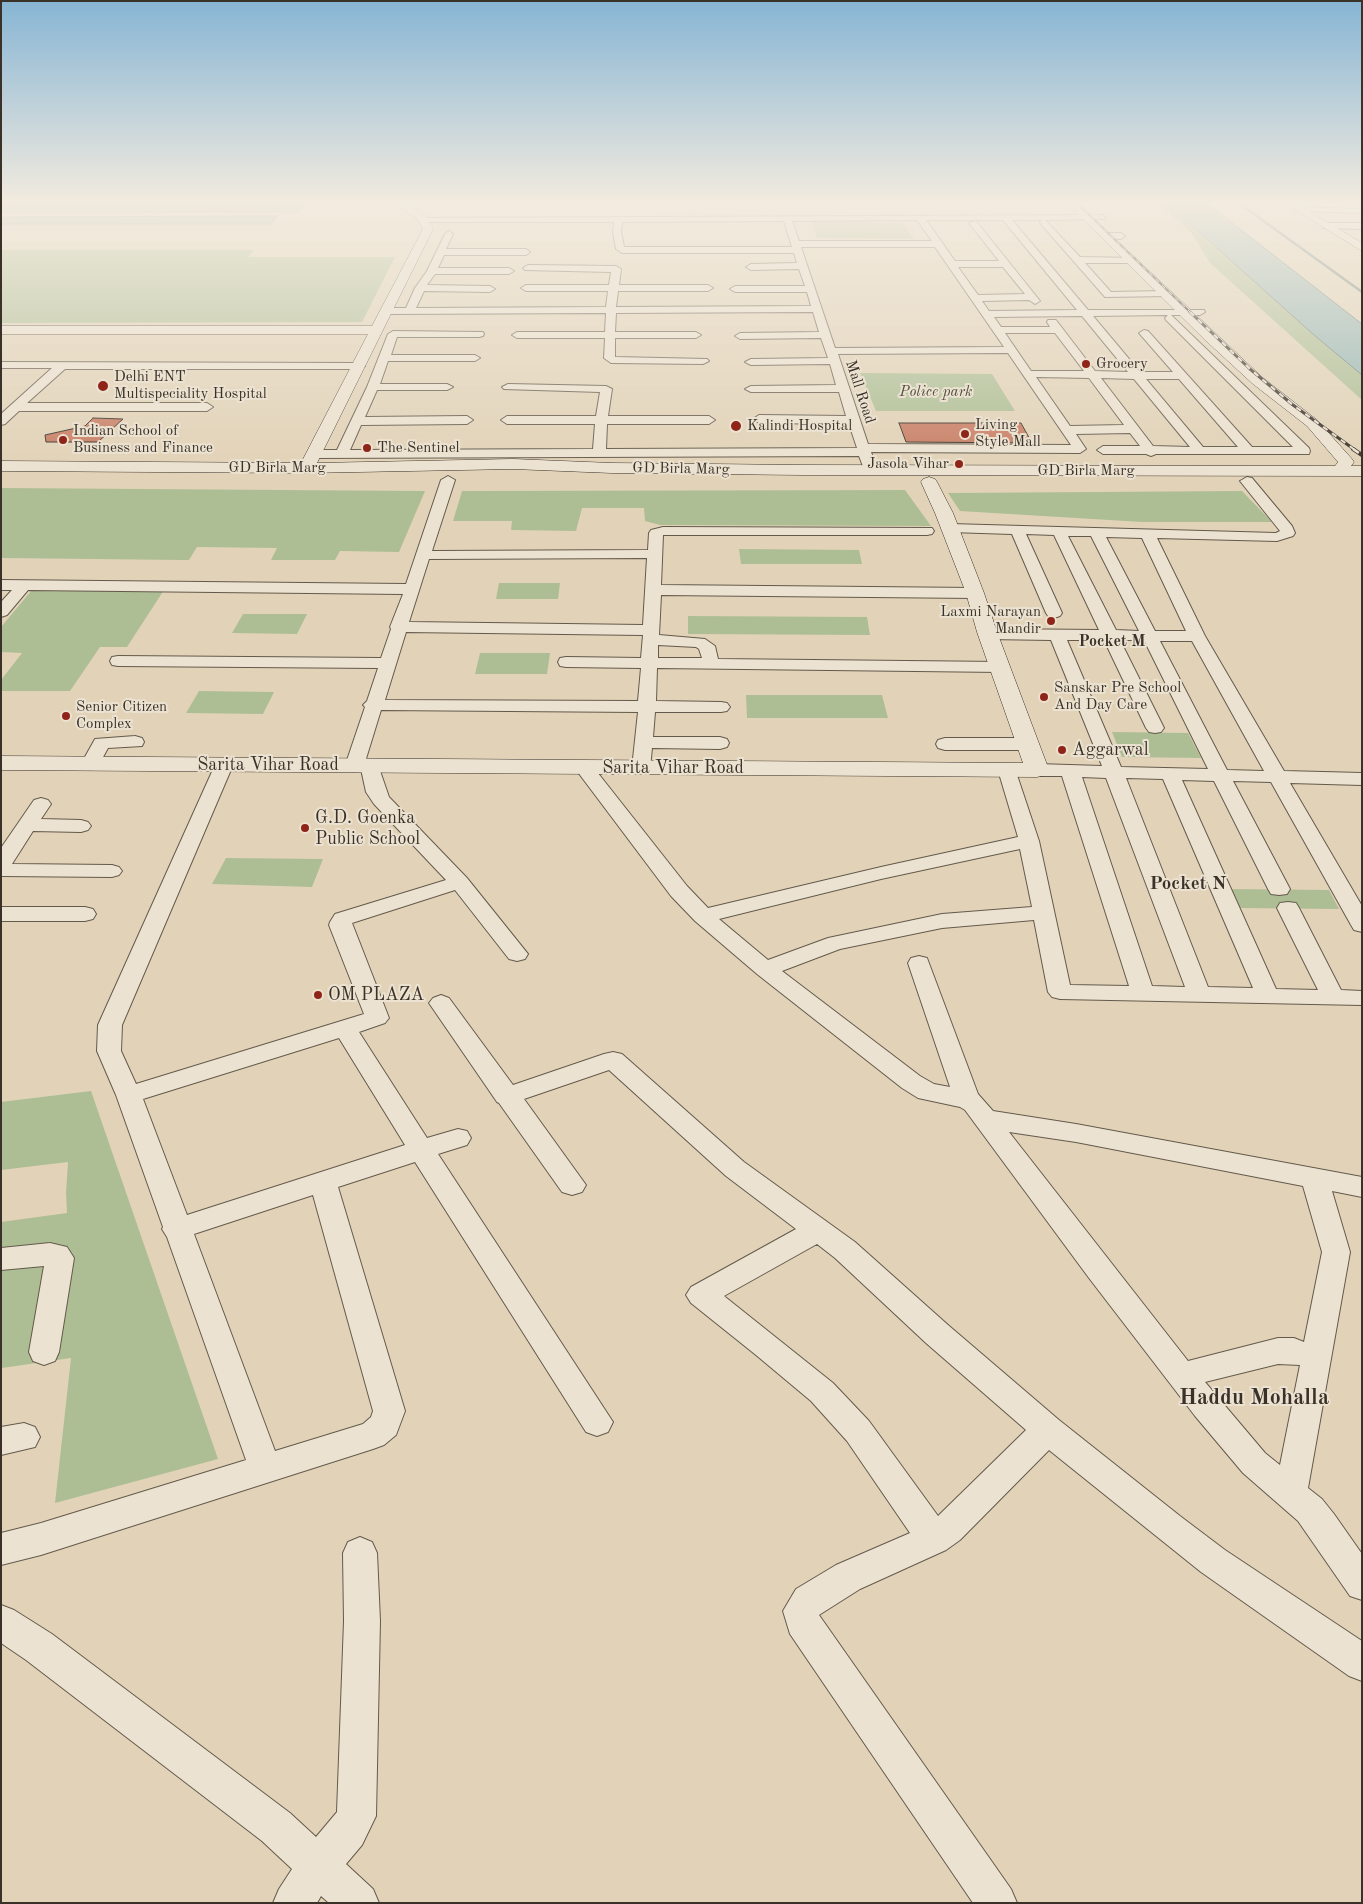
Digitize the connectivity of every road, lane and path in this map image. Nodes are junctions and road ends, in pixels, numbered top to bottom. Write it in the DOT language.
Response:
graph roads {
  1 [pos="397,293"];
  2 [pos="418,293"];
  3 [pos="613,293"];
  4 [pos="812,293"];
  5 [pos="972,293"];
  6 [pos="1029,293"];
  7 [pos="1067,293"];
  8 [pos="1106,293"];
  9 [pos="1177,293"];
  10 [pos="1167,294"];
  11 [pos="976,298"];
  12 [pos="818,309"];
  13 [pos="611,310"];
  14 [pos="388,311"];
  15 [pos="410,311"];
  16 [pos="1185,312"];
  17 [pos="1200,312"];
  18 [pos="1084,313"];
  19 [pos="987,314"];
  20 [pos="1170,318"];
  21 [pos="1,330"];
  22 [pos="998,330"];
  23 [pos="376,332"];
  24 [pos="1186,332"];
  25 [pos="1205,332"];
  26 [pos="479,334"];
  27 [pos="1,335"];
  28 [pos="518,335"];
  29 [pos="610,335"];
  30 [pos="696,335"];
  31 [pos="826,335"];
  32 [pos="740,336"];
  33 [pos="1012,350"];
  34 [pos="833,356"];
  35 [pos="383,358"];
  36 [pos="476,358"];
  37 [pos="703,361"];
  38 [pos="750,362"];
  39 [pos="1170,362"];
  40 [pos="1215,362"];
  41 [pos="1,365"];
  42 [pos="62,365"];
  43 [pos="359,366"];
  44 [pos="1029,374"];
  45 [pos="1092,374"];
  46 [pos="1136,374"];
  47 [pos="1182,376"];
  48 [pos="1258,381"];
  49 [pos="1235,382"];
  50 [pos="373,387"];
  51 [pos="447,387"];
  52 [pos="508,387"];
  53 [pos="843,388"];
  54 [pos="751,389"];
  55 [pos="1202,398"];
  56 [pos="1252,398"];
  57 [pos="17,406"];
  58 [pos="207,407"];
  59 [pos="759,419"];
  60 [pos="467,420"];
  61 [pos="507,420"];
  62 [pos="601,420"];
  63 [pos="709,420"];
  64 [pos="854,420"];
  65 [pos="1,421"];
  66 [pos="356,421"];
  67 [pos="1329,422"];
  68 [pos="1134,429"];
  69 [pos="1066,430"];
  70 [pos="1322,435"];
  71 [pos="1236,436"];
  72 [pos="1254,436"];
  73 [pos="1272,436"];
  74 [pos="1290,436"];
  75 [pos="1103,450"];
  76 [pos="1200,451"];
  77 [pos="1249,451"];
  78 [pos="1151,452"];
  79 [pos="342,453"];
  80 [pos="599,453"];
  81 [pos="314,454"];
  82 [pos="866,458"];
  83 [pos="1349,465"];
  84 [pos="1,467"];
  85 [pos="306,468"];
  86 [pos="1362,471"];
  87 [pos="149,473"];
  88 [pos="1,477"];
  89 [pos="448,480"];
  90 [pos="497,480"];
  91 [pos="526,480"];
  92 [pos="1247,481"];
  93 [pos="1362,481"];
  94 [pos="929,482"];
  95 [pos="950,528"];
  96 [pos="1016,530"];
  97 [pos="927,531"];
  98 [pos="1059,531"];
  99 [pos="1096,531"];
  100 [pos="1147,533"];
  101 [pos="655,554"];
  102 [pos="422,555"];
  103 [pos="1,585"];
  104 [pos="24,585"];
  105 [pos="410,589"];
  106 [pos="653,590"];
  107 [pos="975,593"];
  108 [pos="1,612"];
  109 [pos="1054,613"];
  110 [pos="398,627"];
  111 [pos="988,634"];
  112 [pos="651,635"];
  113 [pos="1057,635"];
  114 [pos="1109,635"];
  115 [pos="1148,636"];
  116 [pos="1197,636"];
  117 [pos="118,661"];
  118 [pos="566,662"];
  119 [pos="649,662"];
  120 [pos="386,663"];
  121 [pos="711,663"];
  122 [pos="1000,667"];
  123 [pos="372,706"];
  124 [pos="647,706"];
  125 [pos="721,707"];
  126 [pos="1155,728"];
  127 [pos="135,742"];
  128 [pos="644,742"];
  129 [pos="720,743"];
  130 [pos="945,744"];
  131 [pos="1028,744"];
  132 [pos="1,763"];
  133 [pos="90,764"];
  134 [pos="224,765"];
  135 [pos="362,766"];
  136 [pos="583,767"];
  137 [pos="641,768"];
  138 [pos="1007,770"];
  139 [pos="1037,770"];
  140 [pos="1070,771"];
  141 [pos="1114,773"];
  142 [pos="1170,774"];
  143 [pos="1220,776"];
  144 [pos="1277,777"];
  145 [pos="1362,779"];
  146 [pos="41,804"];
  147 [pos="28,825"];
  148 [pos="80,826"];
  149 [pos="1029,841"];
  150 [pos="1,864"];
  151 [pos="1,870"];
  152 [pos="112,871"];
  153 [pos="460,882"];
  154 [pos="1045,913"];
  155 [pos="1,914"];
  156 [pos="85,914"];
  157 [pos="703,916"];
  158 [pos="1362,925"];
  159 [pos="516,954"];
  160 [pos="919,963"];
  161 [pos="765,969"];
  162 [pos="1143,993"];
  163 [pos="1199,994"];
  164 [pos="1268,996"];
  165 [pos="1333,997"];
  166 [pos="1362,998"];
  167 [pos="441,1003"];
  168 [pos="345,1028"];
  169 [pos="129,1095"];
  170 [pos="506,1096"];
  171 [pos="975,1109"];
  172 [pos="458,1138"];
  173 [pos="420,1150"];
  174 [pos="1316,1179"];
  175 [pos="323,1181"];
  176 [pos="572,1185"];
  177 [pos="1362,1187"];
  178 [pos="176,1228"];
  179 [pos="818,1230"];
  180 [pos="1,1259"];
  181 [pos="44,1352"];
  182 [pos="1316,1358"];
  183 [pos="1181,1375"];
  184 [pos="598,1422"];
  185 [pos="1048,1430"];
  186 [pos="265,1468"];
  187 [pos="1291,1492"];
  188 [pos="934,1539"];
  189 [pos="1,1549"];
  190 [pos="360,1553"];
  191 [pos="1362,1584"];
  192 [pos="1,1622"];
  193 [pos="1362,1663"];
  194 [pos="318,1865"];
  195 [pos="293,1903"];
  196 [pos="359,1903"];
  197 [pos="997,1903"];
  1 -- 14 [label="street"];
  2 -- 15 [label="street"];
  3 -- 13 [label="street"];
  4 -- 12 [label="street, Mall Road"];
  5 -- 11 [label="street"];
  6 -- 11 [label="street"];
  7 -- 18 [label="street"];
  8 -- 10 [label="street"];
  9 -- 17 [label="street"];
  10 -- 16 [label="street"];
  11 -- 19 [label="street"];
  12 -- 13 [label="street"];
  12 -- 31 [label="street, Mall Road"];
  13 -- 15 [label="street"];
  13 -- 29 [label="street"];
  14 -- 15 [label="street"];
  14 -- 23 [label="street"];
  16 -- 17 [label="street"];
  16 -- 18 [label="street"];
  16 -- 25 [label="street"];
  17 -- 67 [label="street"];
  18 -- 19 [label="street"];
  18 -- 46 [label="street"];
  19 -- 22 [label="street"];
  20 -- 24 [label="street"];
  21 -- 23 [label="street"];
  22 -- 33 [label="street"];
  22 -- 45 [label="street"];
  23 -- 27 [label="street"];
  23 -- 43 [label="street"];
  24 -- 25 [label="street"];
  24 -- 39 [label="street"];
  24 -- 40 [label="street"];
  25 -- 48 [label="street"];
  26 -- 35 [label="street"];
  28 -- 29 [label="street"];
  29 -- 30 [label="street"];
  29 -- 37 [label="street"];
  31 -- 32 [label="street"];
  31 -- 34 [label="street, Mall Road"];
  33 -- 34 [label="street"];
  33 -- 44 [label="street"];
  34 -- 38 [label="street"];
  34 -- 53 [label="street, Mall Road"];
  35 -- 36 [label="street"];
  35 -- 50 [label="street"];
  39 -- 40 [label="street"];
  39 -- 47 [label="street"];
  40 -- 49 [label="street"];
  41 -- 42 [label="street"];
  42 -- 43 [label="street"];
  42 -- 57 [label="street"];
  43 -- 81 [label="street"];
  44 -- 45 [label="street"];
  44 -- 69 [label="street"];
  45 -- 46 [label="street"];
  45 -- 68 [label="street"];
  46 -- 47 [label="street"];
  46 -- 76 [label="street"];
  47 -- 55 [label="street"];
  48 -- 49 [label="street"];
  48 -- 70 [label="street"];
  49 -- 56 [label="street"];
  50 -- 51 [label="street"];
  50 -- 66 [label="street"];
  52 -- 62 [label="street"];
  53 -- 54 [label="street"];
  53 -- 64 [label="street, Mall Road"];
  55 -- 56 [label="street"];
  55 -- 71 [label="street"];
  56 -- 74 [label="street"];
  57 -- 58 [label="street"];
  57 -- 65 [label="street"];
  59 -- 64 [label="street"];
  60 -- 66 [label="street"];
  61 -- 62 [label="street"];
  62 -- 63 [label="street"];
  62 -- 80 [label="street"];
  64 -- 82 [label="street, Mall Road"];
  66 -- 79 [label="street"];
  68 -- 69 [label="street"];
  68 -- 78 [label="street"];
  69 -- 82 [label="street"];
  70 -- 74 [label="street"];
  70 -- 83 [label="street"];
  71 -- 72 [label="street"];
  71 -- 77 [label="street"];
  73 -- 74 [label="street"];
  74 -- 77 [label="street"];
  75 -- 78 [label="street"];
  76 -- 77 [label="street"];
  76 -- 78 [label="street"];
  79 -- 80 [label="street"];
  79 -- 81 [label="street"];
  80 -- 82 [label="street"];
  81 -- 85 [label="street"];
  82 -- 83 [label="street, GD Birla Marg"];
  82 -- 85 [label="street, GD Birla Marg"];
  83 -- 86 [label="street, GD Birla Marg"];
  84 -- 87 [label="street, GD Birla Marg"];
  84 -- 88 [label="street"];
  85 -- 87 [label="street, GD Birla Marg"];
  87 -- 88 [label="street, GD Birla Marg"];
  87 -- 89 [label="street, GD Birla Marg"];
  89 -- 90 [label="street, GD Birla Marg"];
  89 -- 102 [label="street"];
  91 -- 94 [label="street, GD Birla Marg"];
  92 -- 93 [label="street, GD Birla Marg"];
  92 -- 94 [label="street, GD Birla Marg"];
  92 -- 100 [label="street"];
  94 -- 95 [label="street"];
  95 -- 96 [label="street"];
  95 -- 107 [label="street"];
  96 -- 98 [label="street"];
  96 -- 109 [label="street"];
  97 -- 101 [label="street"];
  98 -- 99 [label="street"];
  98 -- 114 [label="street"];
  99 -- 100 [label="street"];
  99 -- 115 [label="street"];
  100 -- 116 [label="street"];
  101 -- 102 [label="street"];
  101 -- 106 [label="street"];
  102 -- 105 [label="street"];
  103 -- 104 [label="street"];
  104 -- 105 [label="street"];
  104 -- 108 [label="street"];
  105 -- 110 [label="street"];
  106 -- 107 [label="street"];
  106 -- 112 [label="street"];
  107 -- 111 [label="street"];
  110 -- 112 [label="street"];
  110 -- 120 [label="street"];
  111 -- 113 [label="street"];
  111 -- 122 [label="street"];
  112 -- 119 [label="street"];
  112 -- 121 [label="street"];
  113 -- 114 [label="street"];
  113 -- 141 [label="street"];
  114 -- 115 [label="street"];
  114 -- 126 [label="street"];
  115 -- 116 [label="street"];
  115 -- 143 [label="street"];
  116 -- 144 [label="street"];
  117 -- 120 [label="street"];
  118 -- 119 [label="street"];
  119 -- 121 [label="street"];
  119 -- 124 [label="street"];
  120 -- 123 [label="street"];
  121 -- 122 [label="street"];
  122 -- 131 [label="street"];
  123 -- 124 [label="street"];
  123 -- 135 [label="street"];
  124 -- 125 [label="street"];
  124 -- 128 [label="street"];
  127 -- 133 [label="street"];
  128 -- 129 [label="street"];
  128 -- 137 [label="street"];
  130 -- 131 [label="street"];
  131 -- 139 [label="street"];
  132 -- 133 [label="street, Sarita Vihar Road"];
  133 -- 134 [label="street, Sarita Vihar Road"];
  134 -- 135 [label="street, Sarita Vihar Road"];
  134 -- 169 [label="street"];
  135 -- 136 [label="street, Sarita Vihar Road"];
  135 -- 153 [label="street"];
  136 -- 137 [label="street, Sarita Vihar Road"];
  136 -- 157 [label="street"];
  137 -- 138 [label="street, Sarita Vihar Road"];
  138 -- 139 [label="street, Sarita Vihar Road"];
  138 -- 149 [label="street"];
  139 -- 140 [label="street"];
  140 -- 141 [label="street"];
  140 -- 162 [label="street"];
  141 -- 142 [label="street"];
  141 -- 163 [label="street"];
  142 -- 143 [label="street"];
  142 -- 164 [label="street"];
  143 -- 144 [label="street"];
  143 -- 165 [label="street"];
  144 -- 145 [label="street"];
  144 -- 158 [label="street"];
  146 -- 147 [label="street"];
  147 -- 148 [label="street"];
  147 -- 150 [label="street"];
  149 -- 154 [label="street"];
  149 -- 157 [label="street"];
  151 -- 152 [label="street"];
  153 -- 159 [label="street"];
  153 -- 168 [label="street"];
  154 -- 161 [label="street"];
  154 -- 162 [label="street"];
  155 -- 156 [label="street"];
  157 -- 161 [label="street"];
  160 -- 171 [label="street"];
  161 -- 171 [label="street"];
  162 -- 163 [label="street"];
  163 -- 164 [label="street"];
  164 -- 165 [label="street"];
  165 -- 166 [label="street"];
  167 -- 170 [label="street"];
  168 -- 169 [label="street"];
  168 -- 173 [label="street"];
  169 -- 178 [label="street"];
  170 -- 176 [label="street"];
  170 -- 179 [label="street"];
  171 -- 174 [label="street"];
  171 -- 183 [label="street"];
  172 -- 173 [label="street"];
  173 -- 175 [label="street"];
  173 -- 184 [label="street"];
  174 -- 177 [label="street"];
  174 -- 182 [label="street"];
  175 -- 178 [label="street"];
  175 -- 186 [label="street"];
  178 -- 186 [label="street"];
  179 -- 185 [label="street"];
  179 -- 188 [label="street"];
  180 -- 181 [label="street"];
  182 -- 183 [label="street"];
  182 -- 187 [label="street"];
  183 -- 187 [label="street"];
  185 -- 188 [label="street"];
  185 -- 193 [label="street"];
  186 -- 189 [label="street"];
  187 -- 191 [label="street"];
  188 -- 197 [label="street"];
  190 -- 194 [label="street"];
  192 -- 194 [label="street"];
  194 -- 195 [label="street"];
  194 -- 196 [label="street"];
}
